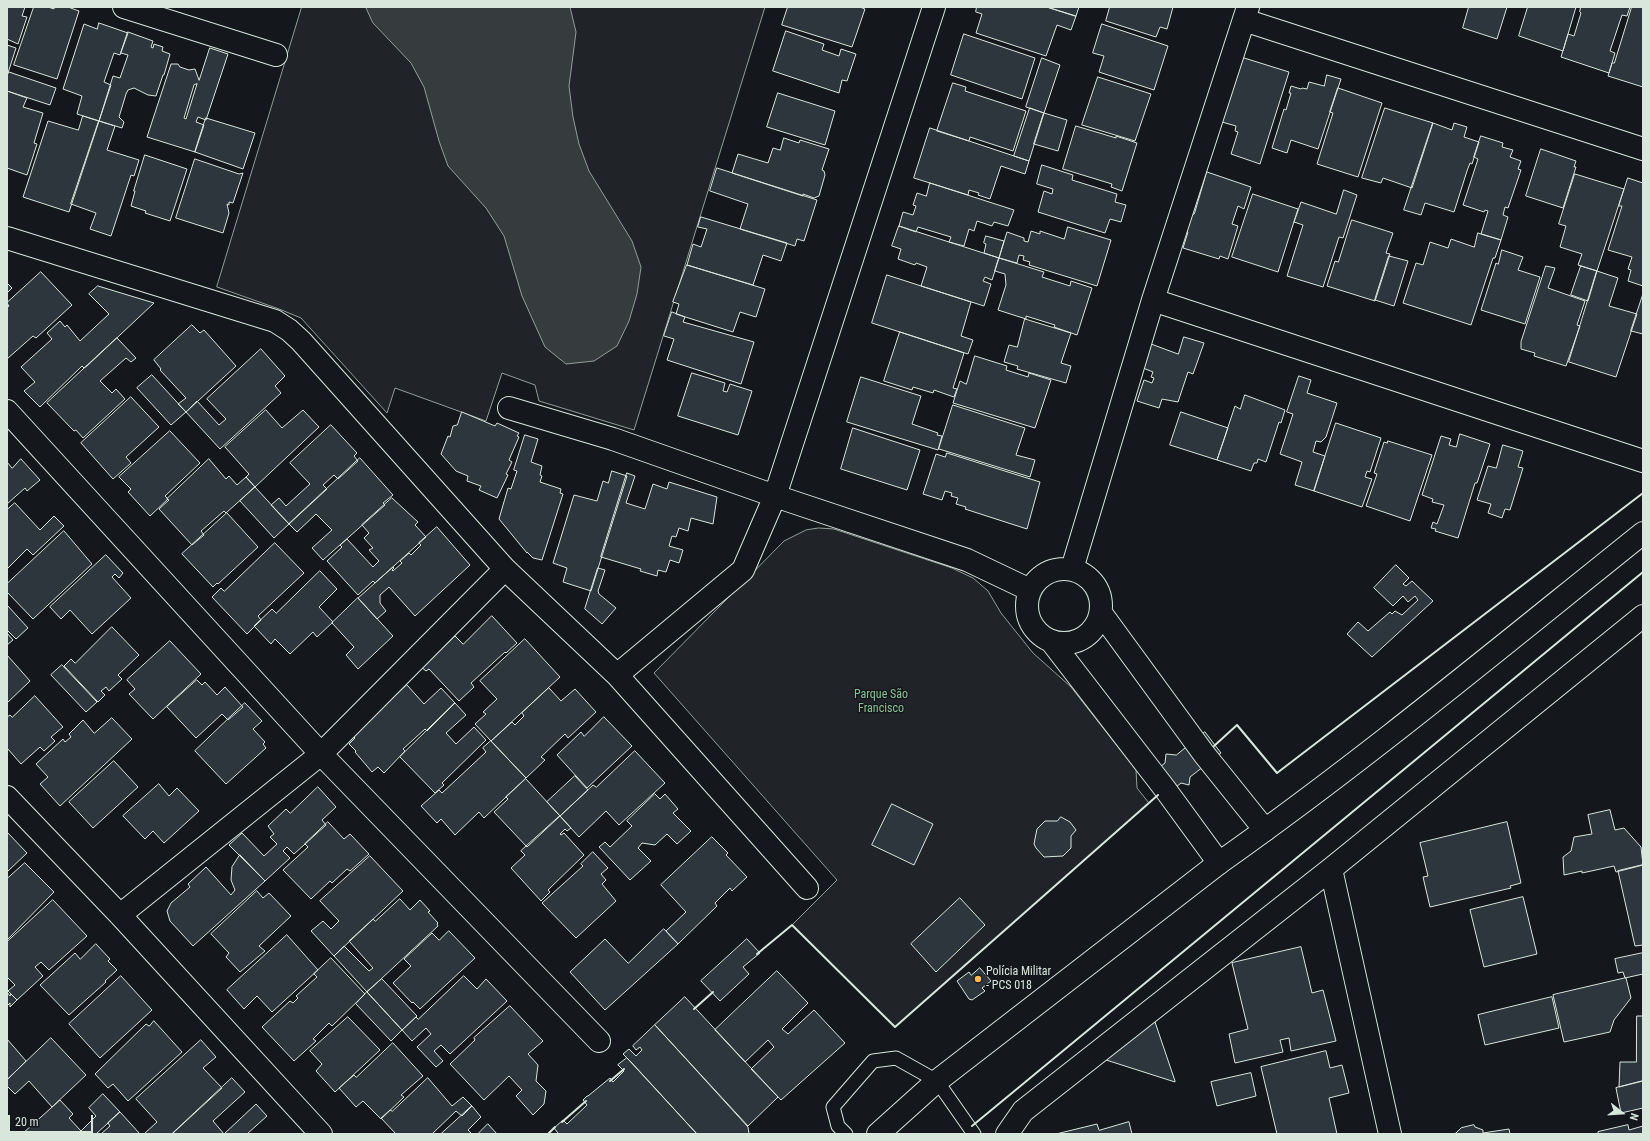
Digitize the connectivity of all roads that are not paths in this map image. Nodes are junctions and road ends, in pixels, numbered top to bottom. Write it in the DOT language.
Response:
graph roads {
  1 [pos="124,7"];
  2 [pos="934,7"];
  3 [pos="1246,13"];
  4 [pos="276,56"];
  5 [pos="1643,149"];
  6 [pos="7,238"];
  7 [pos="1153,300"];
  8 [pos="509,408"];
  9 [pos="7,411"];
  10 [pos="1643,461"];
  11 [pos="775,496"];
  12 [pos="1643,533"];
  13 [pos="505,569"];
  14 [pos="1072,569"];
  15 [pos="1030,590"];
  16 [pos="1101,612"];
  17 [pos="1643,616"];
  18 [pos="1051,641"];
  19 [pos="617,676"];
  20 [pos="321,754"];
  21 [pos="7,796"];
  22 [pos="1265,830"];
  23 [pos="1219,863"];
  24 [pos="1331,869"];
  25 [pos="807,888"];
  26 [pos="120,915"];
  27 [pos="599,1041"];
  28 [pos="937,1081"];
  29 [pos="321,1134"];
  30 [pos="846,1134"];
  31 [pos="878,1134"];
  32 [pos="974,1134"];
  33 [pos="1007,1134"];
  34 [pos="1390,1134"];
  1 -- 4 [label="street"];
  2 -- 11 [label="street"];
  3 -- 5 [label="street"];
  3 -- 7 [label="street"];
  6 -- 13 [label="street"];
  7 -- 10 [label="street"];
  7 -- 14 [label="street"];
  8 -- 11 [label="street"];
  9 -- 20 [label="street"];
  11 -- 15 [label="street"];
  11 -- 19 [label="street"];
  12 -- 22 [label="street"];
  13 -- 19 [label="street"];
  13 -- 20 [label="street"];
  14 -- 15 [label="street"];
  14 -- 16 [label="street"];
  15 -- 18 [label="street"];
  16 -- 18 [label="street"];
  16 -- 22 [label="street"];
  17 -- 24 [label="street"];
  18 -- 23 [label="street"];
  19 -- 25 [label="street"];
  20 -- 26 [label="street"];
  20 -- 27 [label="street"];
  21 -- 26 [label="street"];
  22 -- 23 [label="street"];
  23 -- 28 [label="street"];
  24 -- 33 [label="street"];
  24 -- 34 [label="street"];
  26 -- 29 [label="street"];
  28 -- 30 [label="lane"];
  28 -- 31 [label="street"];
  28 -- 32 [label="lane"];
}
